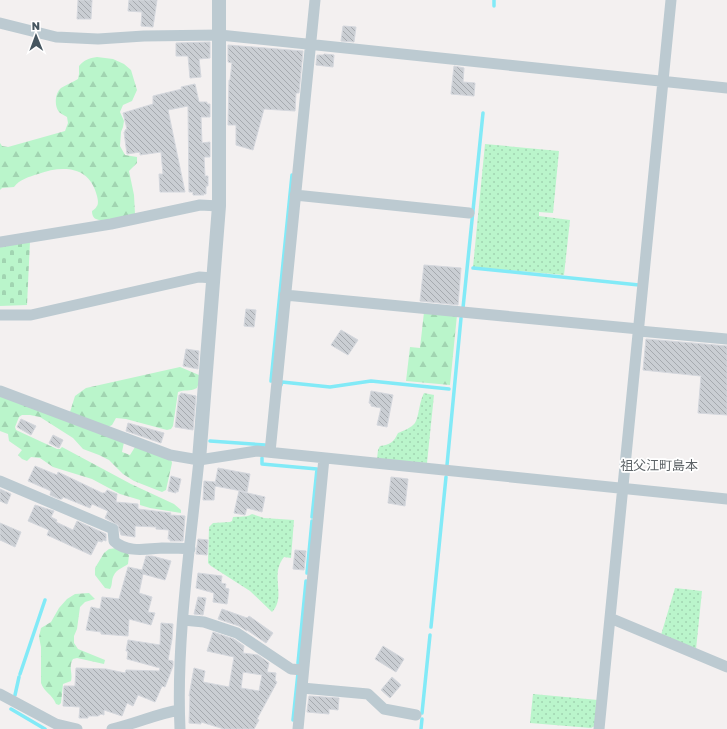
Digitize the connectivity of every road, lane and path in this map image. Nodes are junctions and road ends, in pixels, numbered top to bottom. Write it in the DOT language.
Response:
graph roads {
  1 [pos="219,0"];
  2 [pos="315,0"];
  3 [pos="671,0"];
  4 [pos="0,23"];
  5 [pos="220,35"];
  6 [pos="310,44"];
  7 [pos="663,81"];
  8 [pos="727,88"];
  9 [pos="295,196"];
  10 [pos="220,206"];
  11 [pos="469,213"];
  12 [pos="0,242"];
  13 [pos="214,278"];
  14 [pos="286,295"];
  15 [pos="0,315"];
  16 [pos="639,330"];
  17 [pos="727,339"];
  18 [pos="0,391"];
  19 [pos="270,452"];
  20 [pos="324,458"];
  21 [pos="199,460"];
  22 [pos="0,481"];
  23 [pos="623,488"];
  24 [pos="727,499"];
  25 [pos="190,549"];
  26 [pos="610,618"];
  27 [pos="183,620"];
  28 [pos="727,667"];
  29 [pos="303,670"];
  30 [pos="302,688"];
  31 [pos="0,694"];
  32 [pos="179,710"];
  33 [pos="416,715"];
  34 [pos="77,729"];
  35 [pos="112,729"];
  36 [pos="180,729"];
  37 [pos="298,729"];
  38 [pos="599,729"];
  1 -- 5 [label="street"];
  2 -- 6 [label="street"];
  3 -- 7 [label="street"];
  4 -- 5 [label="street"];
  5 -- 6 [label="street"];
  5 -- 10 [label="street"];
  6 -- 7 [label="street"];
  6 -- 9 [label="street"];
  7 -- 8 [label="street"];
  7 -- 16 [label="street"];
  9 -- 11 [label="street"];
  9 -- 14 [label="street"];
  10 -- 12 [label="street"];
  10 -- 13 [label="street"];
  13 -- 15 [label="street"];
  13 -- 21 [label="street"];
  14 -- 16 [label="street"];
  14 -- 19 [label="street"];
  16 -- 17 [label="street"];
  16 -- 23 [label="street"];
  18 -- 21 [label="street"];
  19 -- 20 [label="street"];
  19 -- 21 [label="street"];
  20 -- 23 [label="street"];
  20 -- 29 [label="street"];
  21 -- 25 [label="street"];
  22 -- 25 [label="street"];
  23 -- 24 [label="street"];
  23 -- 26 [label="street"];
  25 -- 27 [label="street"];
  26 -- 28 [label="street"];
  26 -- 38 [label="street"];
  27 -- 29 [label="street"];
  27 -- 32 [label="street"];
  29 -- 30 [label="street"];
  30 -- 33 [label="street"];
  30 -- 37 [label="street"];
  31 -- 34 [label="street"];
  32 -- 35 [label="street"];
  32 -- 36 [label="street"];
}
